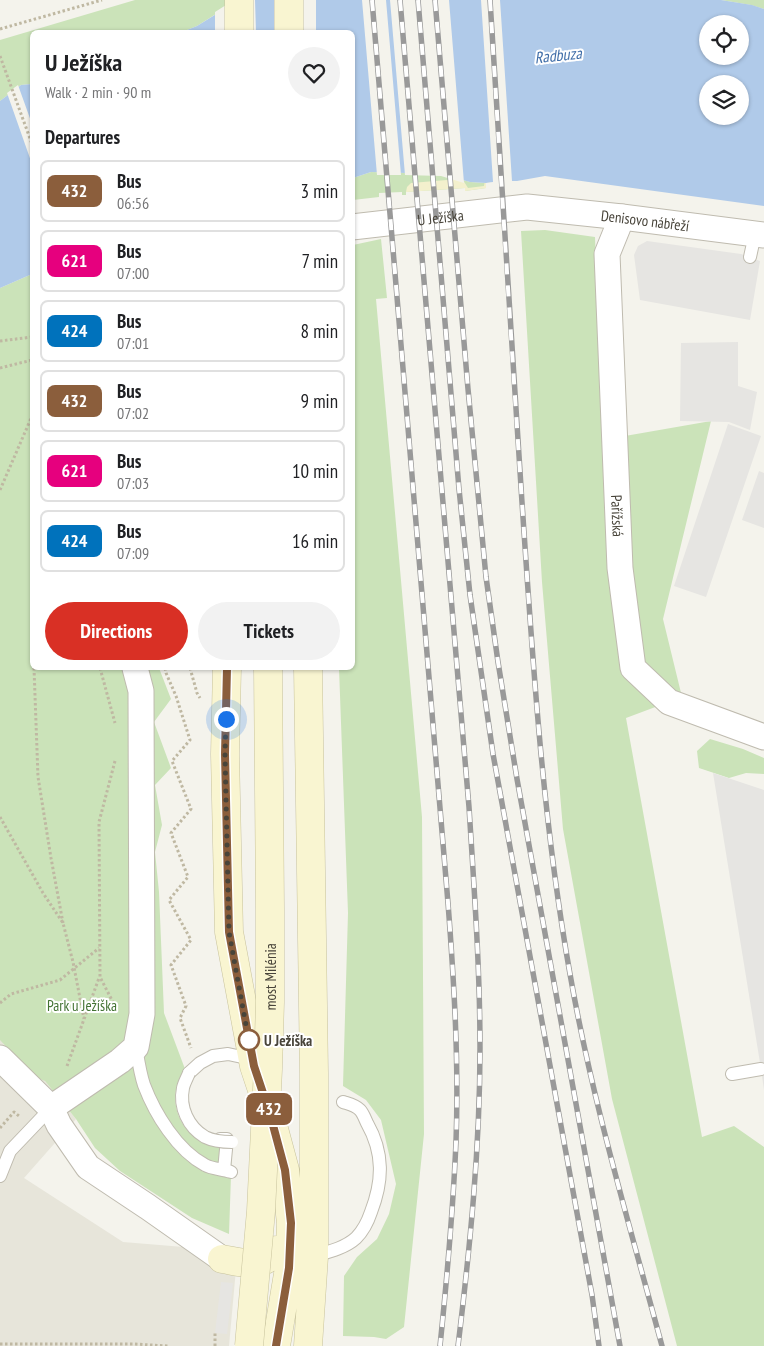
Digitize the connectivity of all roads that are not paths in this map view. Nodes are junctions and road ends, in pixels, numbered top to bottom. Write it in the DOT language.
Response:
graph roads {
  1 [pos="239,0"];
  2 [pos="289,0"];
  3 [pos="239,30"];
  4 [pos="289,30"];
  5 [pos="527,207"];
  6 [pos="622,217"];
  7 [pos="355,227"];
  8 [pos="756,242"];
  9 [pos="135,670"];
  10 [pos="227,670"];
  11 [pos="268,670"];
  12 [pos="308,670"];
  13 [pos="764,736"];
  14 [pos="136,1047"];
  15 [pos="0,1058"];
  16 [pos="254,1066"];
  17 [pos="761,1069"];
  18 [pos="191,1074"];
  19 [pos="732,1074"];
  20 [pos="343,1102"];
  21 [pos="51,1108"];
  22 [pos="232,1142"];
  23 [pos="0,1176"];
  24 [pos="291,1223"];
  25 [pos="314,1256"];
  26 [pos="222,1259"];
  27 [pos="249,1346"];
  28 [pos="276,1346"];
  29 [pos="308,1346"];
  1 -- 3 [label="main road"];
  2 -- 4 [label="main road"];
  5 -- 6 [label="street, Denisovo nábřeží"];
  5 -- 7 [label="street, U Ježíška"];
  6 -- 8 [label="street, Denisovo nábřeží"];
  6 -- 13 [label="street, Pařížská"];
  9 -- 14 [label="street"];
  10 -- 16 [label="main road"];
  11 -- 27 [label="main road, most Milénia, bridge"];
  12 -- 25 [label="main road"];
  14 -- 18 [label="lane"];
  14 -- 21 [label="street"];
  15 -- 21 [label="street"];
  16 -- 18 [label="lane"];
  16 -- 24 [label="main road"];
  17 -- 19 [label="lane"];
  18 -- 22 [label="lane, bridge"];
  20 -- 25 [label="lane"];
  21 -- 23 [label="lane"];
  21 -- 26 [label="street"];
  24 -- 26 [label="main road"];
  24 -- 28 [label="main road"];
  25 -- 29 [label="main road"];
}
